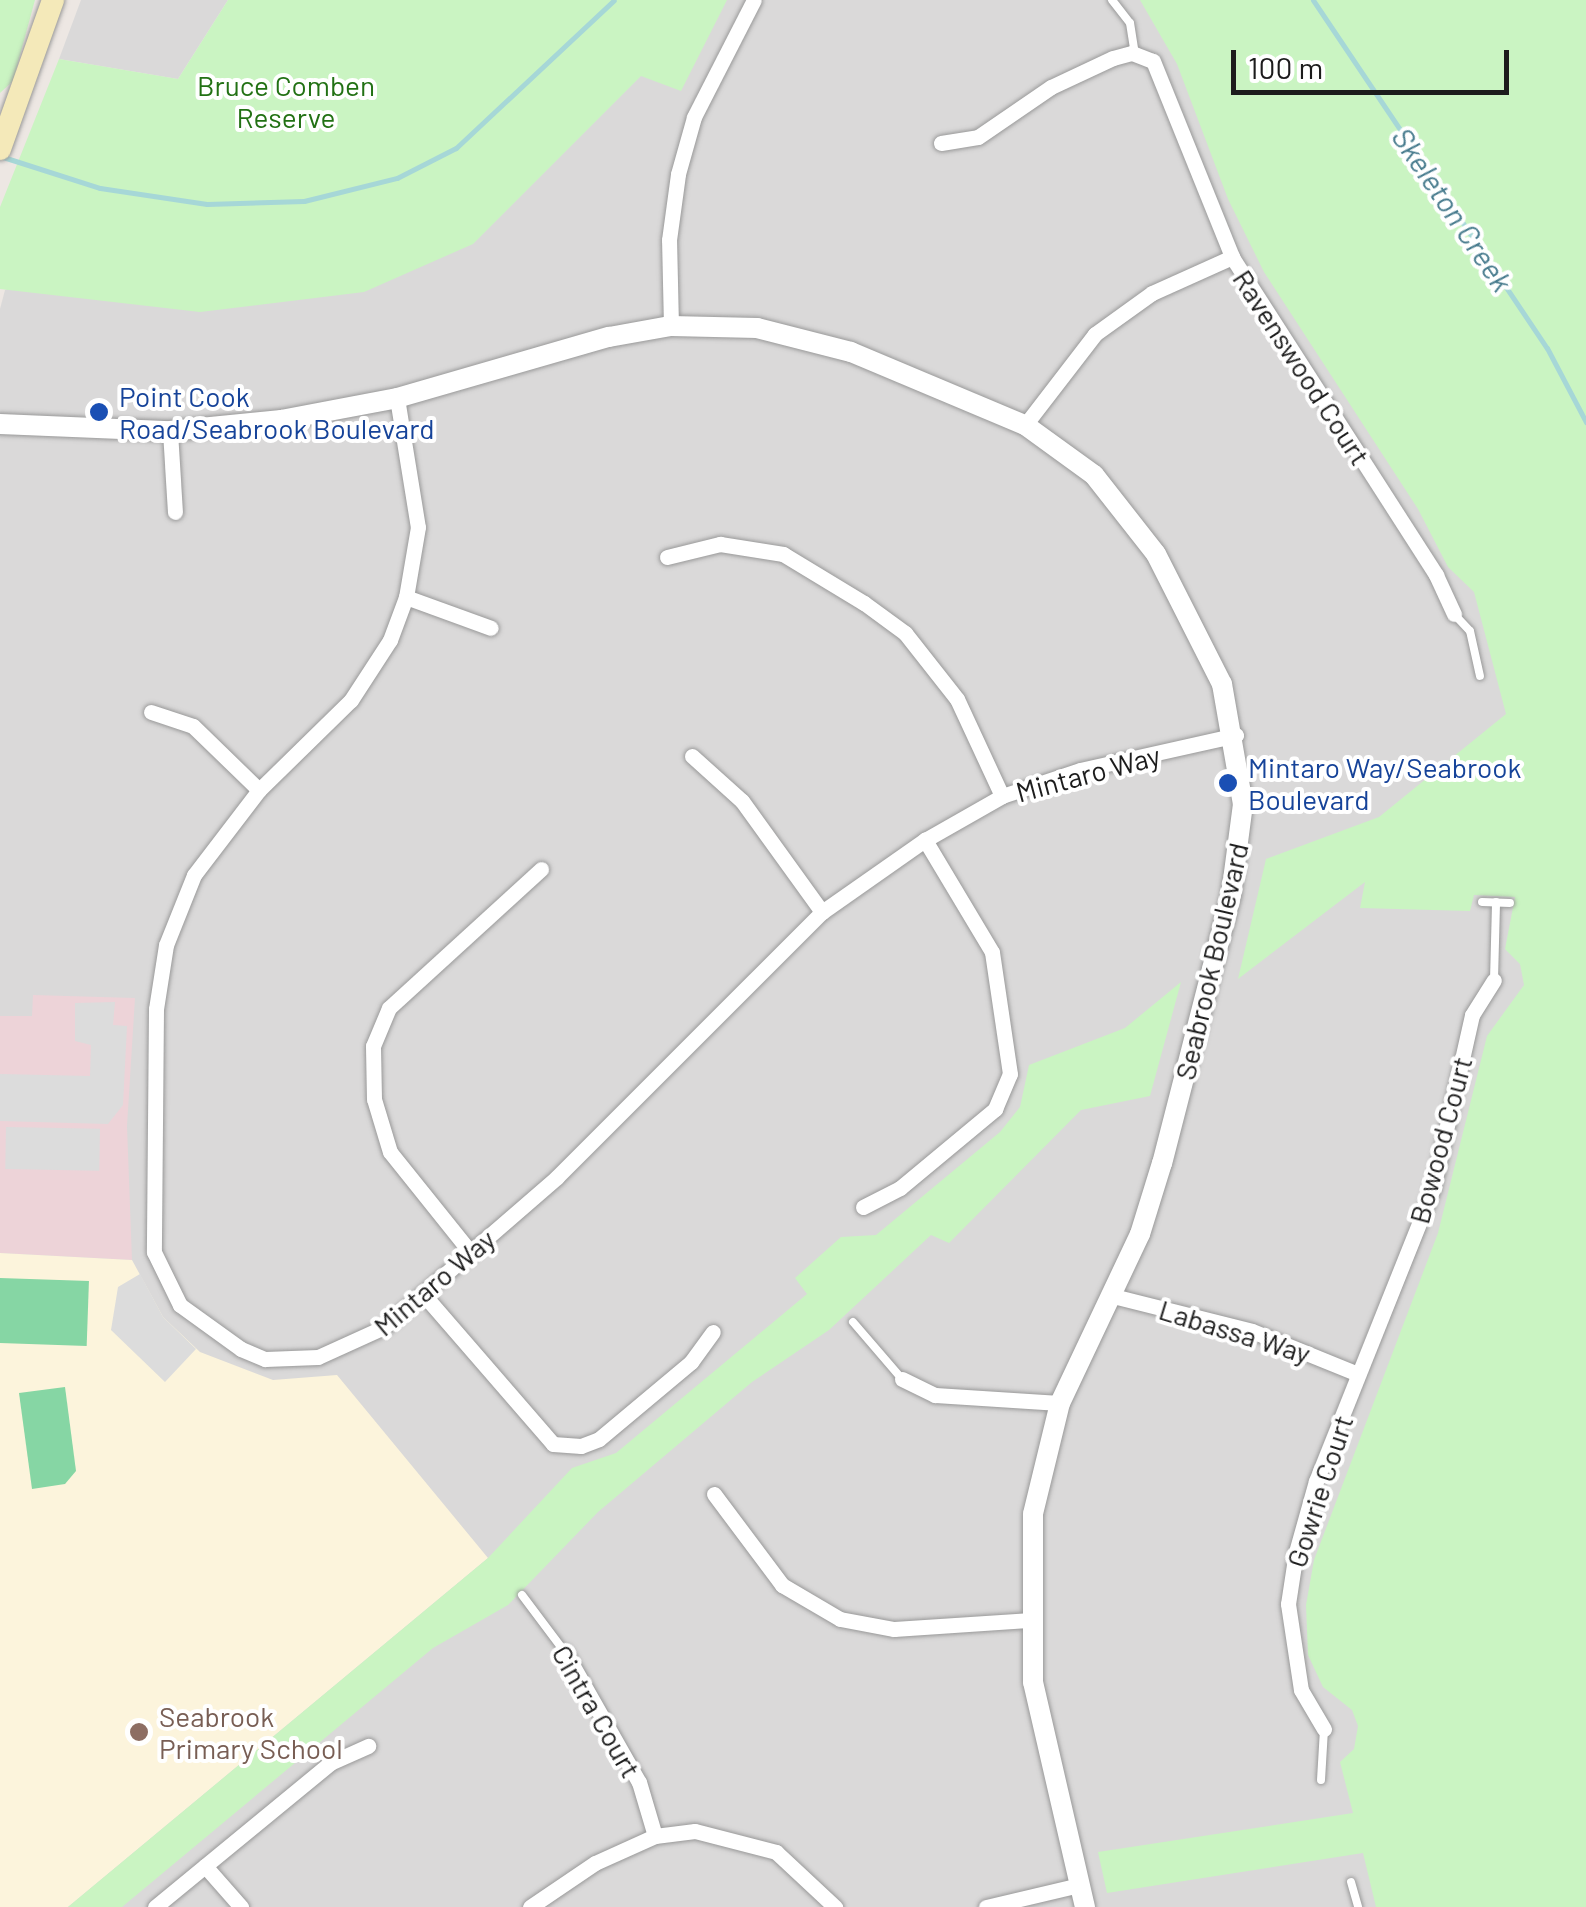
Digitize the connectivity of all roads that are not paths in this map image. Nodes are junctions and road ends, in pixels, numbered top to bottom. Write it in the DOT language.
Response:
graph roads {
  1 [pos="53,0"];
  2 [pos="754,0"];
  3 [pos="1112,0"];
  4 [pos="1135,54"];
  5 [pos="941,143"];
  6 [pos="0,148"];
  7 [pos="1232,257"];
  8 [pos="671,326"];
  9 [pos="396,398"];
  10 [pos="0,412"];
  11 [pos="28,422"];
  12 [pos="0,424"];
  13 [pos="1025,425"];
  14 [pos="170,431"];
  15 [pos="174,512"];
  16 [pos="667,557"];
  17 [pos="406,597"];
  18 [pos="1454,614"];
  19 [pos="491,628"];
  20 [pos="1480,676"];
  21 [pos="151,712"];
  22 [pos="1236,736"];
  23 [pos="692,756"];
  24 [pos="259,790"];
  25 [pos="1002,796"];
  26 [pos="925,840"];
  27 [pos="541,869"];
  28 [pos="1482,902"];
  29 [pos="1496,902"];
  30 [pos="1510,902"];
  31 [pos="822,912"];
  32 [pos="1494,980"];
  33 [pos="863,1208"];
  34 [pos="471,1253"];
  35 [pos="424,1295"];
  36 [pos="1109,1295"];
  37 [pos="854,1322"];
  38 [pos="713,1332"];
  39 [pos="1358,1374"];
  40 [pos="902,1379"];
  41 [pos="1060,1403"];
  42 [pos="714,1494"];
  43 [pos="522,1595"];
  44 [pos="1028,1620"];
  45 [pos="564,1652"];
  46 [pos="1324,1730"];
  47 [pos="368,1746"];
  48 [pos="1321,1780"];
  49 [pos="656,1836"];
  50 [pos="205,1866"];
  51 [pos="1351,1882"];
  52 [pos="1080,1885"];
  53 [pos="155,1907"];
  54 [pos="241,1907"];
  55 [pos="530,1907"];
  56 [pos="835,1907"];
  57 [pos="986,1907"];
  58 [pos="1085,1907"];
  59 [pos="1358,1907"];
  1 -- 6 [label="main road"];
  2 -- 8 [label="street"];
  3 -- 4 [label="lane"];
  4 -- 5 [label="street"];
  4 -- 7 [label="street, Ravenswood Court"];
  7 -- 13 [label="street"];
  7 -- 18 [label="street, Ravenswood Court"];
  8 -- 9 [label="street, Seabrook Boulevard"];
  8 -- 13 [label="street, Seabrook Boulevard"];
  9 -- 14 [label="street, Seabrook Boulevard"];
  9 -- 17 [label="street, Mintaro Way"];
  10 -- 11 [label="street, Seabrook Boulevard"];
  11 -- 12 [label="street, Seabrook Boulevard"];
  11 -- 14 [label="street, Seabrook Boulevard"];
  13 -- 22 [label="street, Seabrook Boulevard"];
  14 -- 15 [label="street"];
  16 -- 25 [label="street"];
  17 -- 19 [label="street"];
  17 -- 24 [label="street, Mintaro Way"];
  18 -- 20 [label="lane, Ravenswood Court"];
  21 -- 24 [label="street"];
  22 -- 25 [label="street, Mintaro Way"];
  22 -- 36 [label="street, Seabrook Boulevard"];
  23 -- 31 [label="street"];
  24 -- 35 [label="street, Mintaro Way"];
  25 -- 26 [label="street, Mintaro Way"];
  26 -- 31 [label="street, Mintaro Way"];
  26 -- 33 [label="street"];
  27 -- 34 [label="street"];
  28 -- 29 [label="lane"];
  29 -- 30 [label="lane"];
  29 -- 32 [label="lane, Bowood Court"];
  31 -- 34 [label="street, Mintaro Way"];
  32 -- 39 [label="street, Bowood Court"];
  34 -- 35 [label="street, Mintaro Way"];
  35 -- 38 [label="street"];
  36 -- 39 [label="street, Labassa Way"];
  36 -- 41 [label="street, Seabrook Boulevard"];
  37 -- 40 [label="lane"];
  39 -- 46 [label="street, Gowrie Court"];
  40 -- 41 [label="street"];
  41 -- 44 [label="street, Seabrook Boulevard"];
  42 -- 44 [label="street"];
  43 -- 45 [label="lane, Cintra Court"];
  44 -- 52 [label="street, Seabrook Boulevard"];
  45 -- 49 [label="street, Cintra Court"];
  46 -- 48 [label="lane, Gowrie Court"];
  47 -- 50 [label="street"];
  49 -- 55 [label="street"];
  49 -- 56 [label="street"];
  50 -- 53 [label="street"];
  50 -- 54 [label="street"];
  51 -- 59 [label="lane"];
  52 -- 57 [label="street"];
  52 -- 58 [label="street, Seabrook Boulevard"];
}
